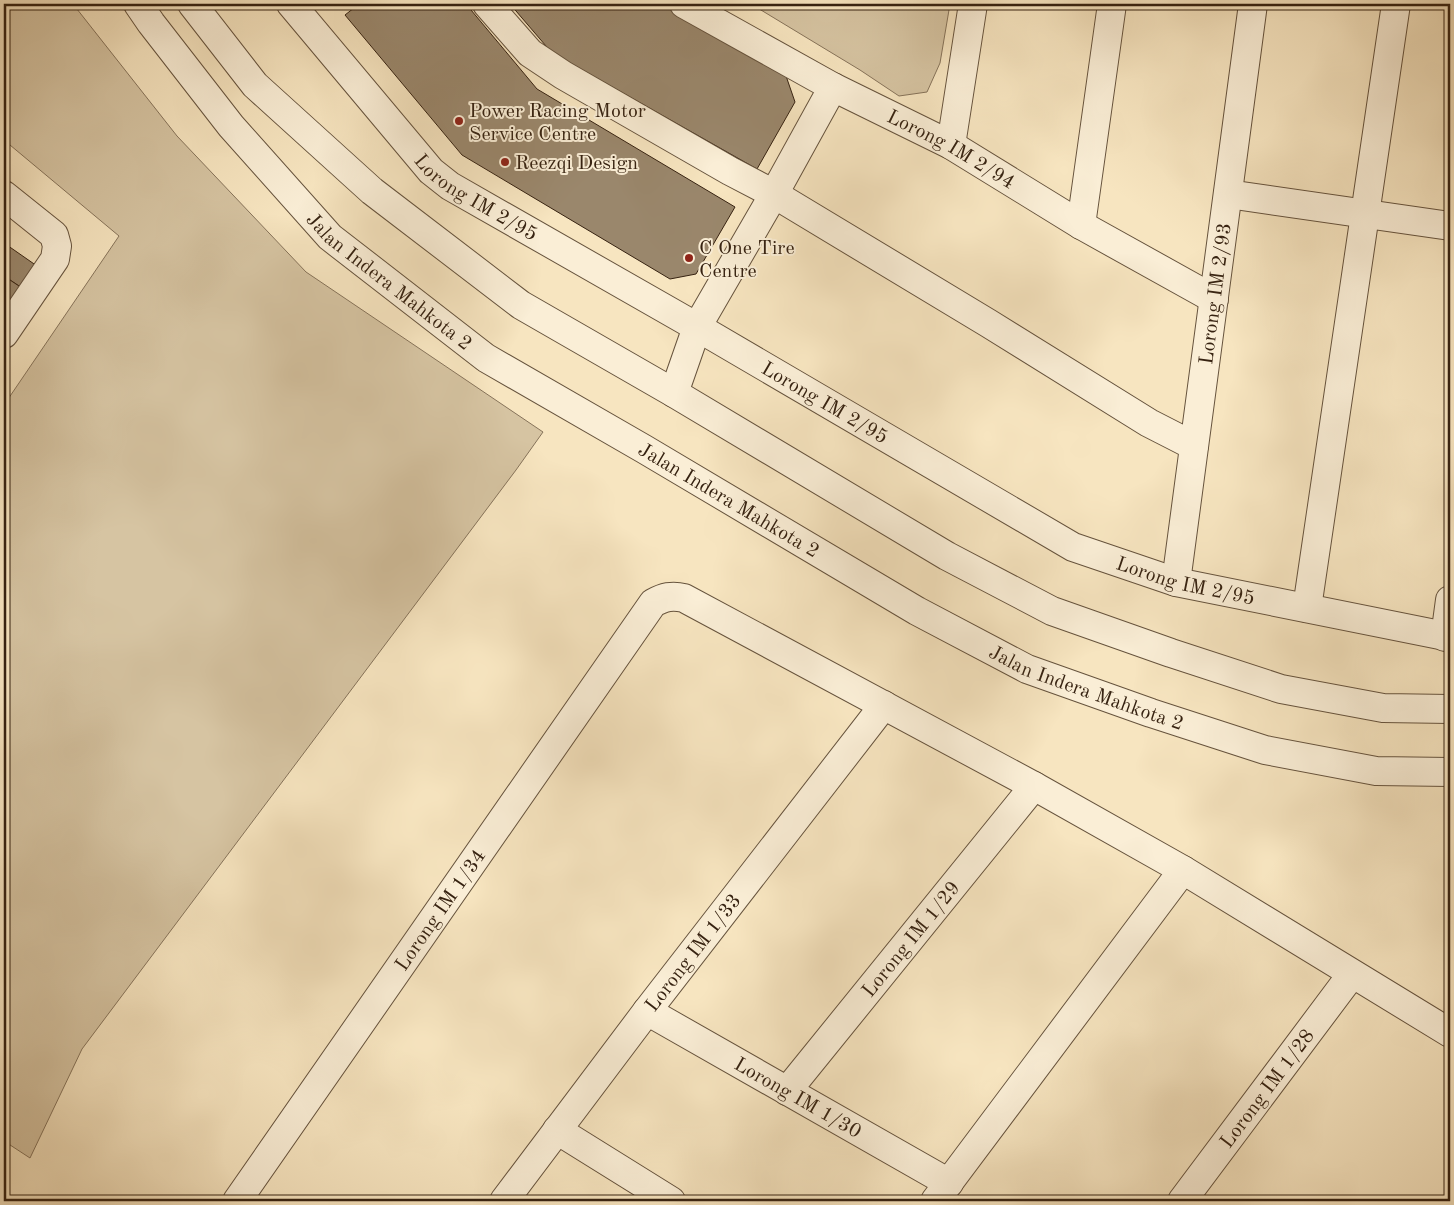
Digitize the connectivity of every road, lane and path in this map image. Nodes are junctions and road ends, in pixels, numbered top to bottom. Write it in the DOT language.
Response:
graph roads {
  1 [pos="138,4"];
  2 [pos="192,4"];
  3 [pos="487,4"];
  4 [pos="684,4"];
  5 [pos="973,4"];
  6 [pos="1112,4"];
  7 [pos="1253,4"];
  8 [pos="1396,4"];
  9 [pos="304,8"];
  10 [pos="833,87"];
  11 [pos="952,145"];
  12 [pos="774,194"];
  13 [pos="1228,194"];
  14 [pos="4,195"];
  15 [pos="1365,213"];
  16 [pos="1080,225"];
  17 [pos="1450,226"];
  18 [pos="1214,299"];
  19 [pos="697,327"];
  20 [pos="4,334"];
  21 [pos="674,393"];
  22 [pos="1194,446"];
  23 [pos="1176,582"];
  24 [pos="1450,600"];
  25 [pos="1307,608"];
  26 [pos="1448,637"];
  27 [pos="884,705"];
  28 [pos="1450,709"];
  29 [pos="1450,772"];
  30 [pos="1034,786"];
  31 [pos="1183,870"];
  32 [pos="1352,974"];
  33 [pos="647,1011"];
  34 [pos="1450,1033"];
  35 [pos="787,1091"];
  36 [pos="557,1130"];
  37 [pos="942,1192"];
  38 [pos="237,1201"];
  39 [pos="504,1201"];
  40 [pos="671,1201"];
  41 [pos="1182,1201"];
  1 -- 29 [label="street, Jalan Indera Mahkota 2"];
  2 -- 21 [label="street"];
  3 -- 12 [label="street"];
  4 -- 10 [label="street, Lorong IM 2/94"];
  5 -- 11 [label="street"];
  6 -- 16 [label="street"];
  7 -- 13 [label="street, Lorong IM 2/93"];
  8 -- 15 [label="street"];
  9 -- 19 [label="street, Lorong IM 2/95"];
  10 -- 11 [label="street, Lorong IM 2/94"];
  10 -- 12 [label="street"];
  11 -- 16 [label="street, Lorong IM 2/94"];
  12 -- 19 [label="street"];
  12 -- 22 [label="street"];
  13 -- 15 [label="street"];
  13 -- 18 [label="street, Lorong IM 2/93"];
  14 -- 20 [label="street"];
  15 -- 17 [label="street"];
  15 -- 25 [label="street"];
  16 -- 18 [label="street, Lorong IM 2/94"];
  18 -- 22 [label="street, Lorong IM 2/93"];
  19 -- 21 [label="street"];
  19 -- 23 [label="street, Lorong IM 2/95"];
  21 -- 28 [label="street"];
  22 -- 23 [label="street, Lorong IM 2/93"];
  23 -- 25 [label="street, Lorong IM 2/95"];
  24 -- 26 [label="street"];
  25 -- 26 [label="street, Lorong IM 2/95"];
  27 -- 30 [label="street, Lorong IM 1/34"];
  27 -- 33 [label="street, Lorong IM 1/33"];
  27 -- 38 [label="street, Lorong IM 1/34"];
  30 -- 31 [label="street, Lorong IM 1/34"];
  30 -- 35 [label="street, Lorong IM 1/29"];
  31 -- 32 [label="street, Lorong IM 1/34"];
  31 -- 37 [label="street"];
  32 -- 34 [label="street, Lorong IM 1/34"];
  32 -- 41 [label="street, Lorong IM 1/28"];
  33 -- 35 [label="street, Lorong IM 1/30"];
  33 -- 36 [label="street, Lorong IM 1/33"];
  35 -- 37 [label="street, Lorong IM 1/30"];
  36 -- 39 [label="street, Lorong IM 1/33"];
  36 -- 40 [label="street"];
}
